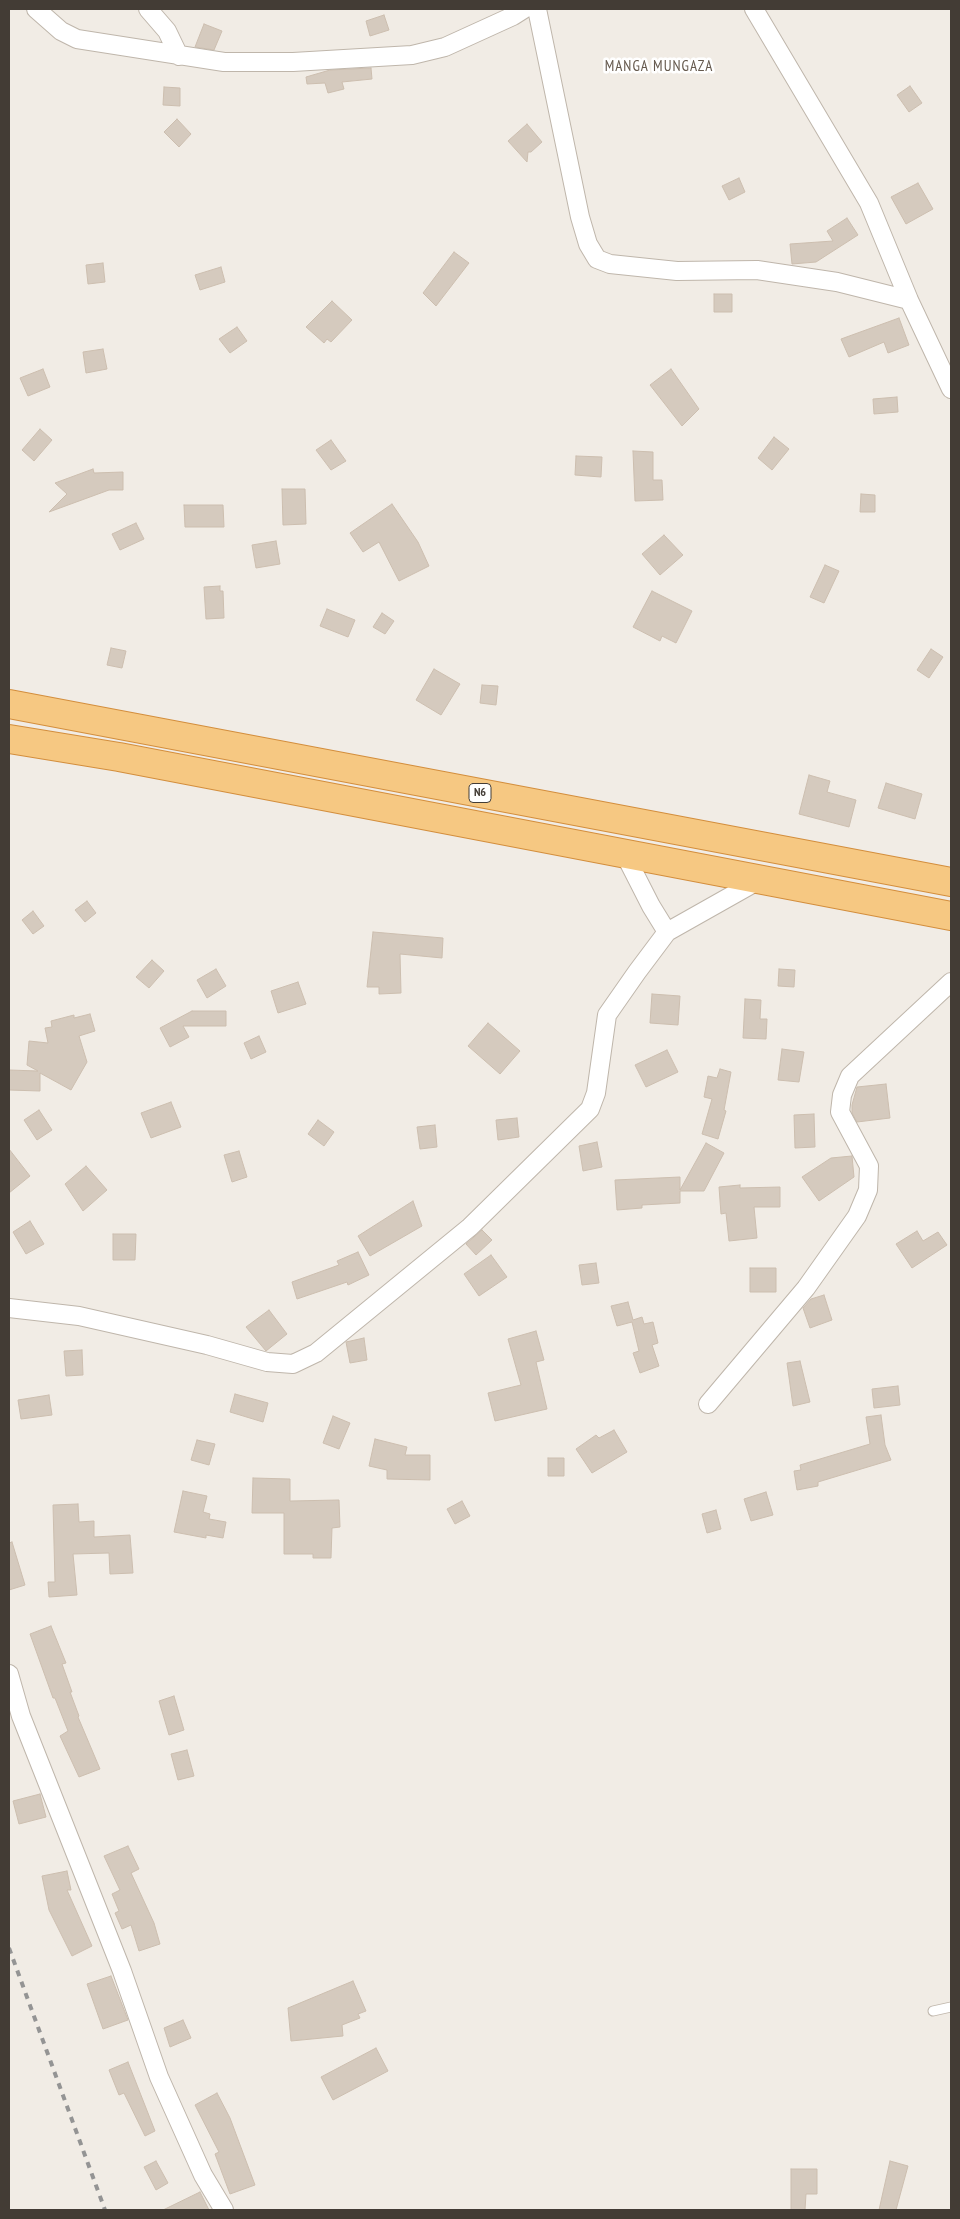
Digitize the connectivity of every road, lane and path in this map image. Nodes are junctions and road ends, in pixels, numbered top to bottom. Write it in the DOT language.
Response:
graph roads {
  1 [pos="36,9"];
  2 [pos="148,9"];
  3 [pos="524,9"];
  4 [pos="537,9"];
  5 [pos="754,9"];
  6 [pos="179,56"];
  7 [pos="909,300"];
  8 [pos="951,390"];
  9 [pos="9,704"];
  10 [pos="9,739"];
  11 [pos="625,855"];
  12 [pos="761,879"];
  13 [pos="951,882"];
  14 [pos="951,916"];
  15 [pos="667,932"];
  16 [pos="951,982"];
  17 [pos="9,1308"];
  18 [pos="708,1404"];
  19 [pos="9,1674"];
  20 [pos="951,2006"];
  21 [pos="933,2011"];
  22 [pos="224,2210"];
  1 -- 6 [label="street"];
  2 -- 6 [label="street"];
  3 -- 6 [label="street"];
  4 -- 7 [label="street"];
  5 -- 7 [label="street"];
  7 -- 8 [label="street"];
  9 -- 13 [label="highway, N6"];
  10 -- 11 [label="highway"];
  11 -- 12 [label="highway"];
  11 -- 15 [label="street"];
  12 -- 14 [label="highway"];
  12 -- 15 [label="street"];
  15 -- 17 [label="street"];
  16 -- 18 [label="street"];
  19 -- 22 [label="street"];
  20 -- 21 [label="lane"];
}
